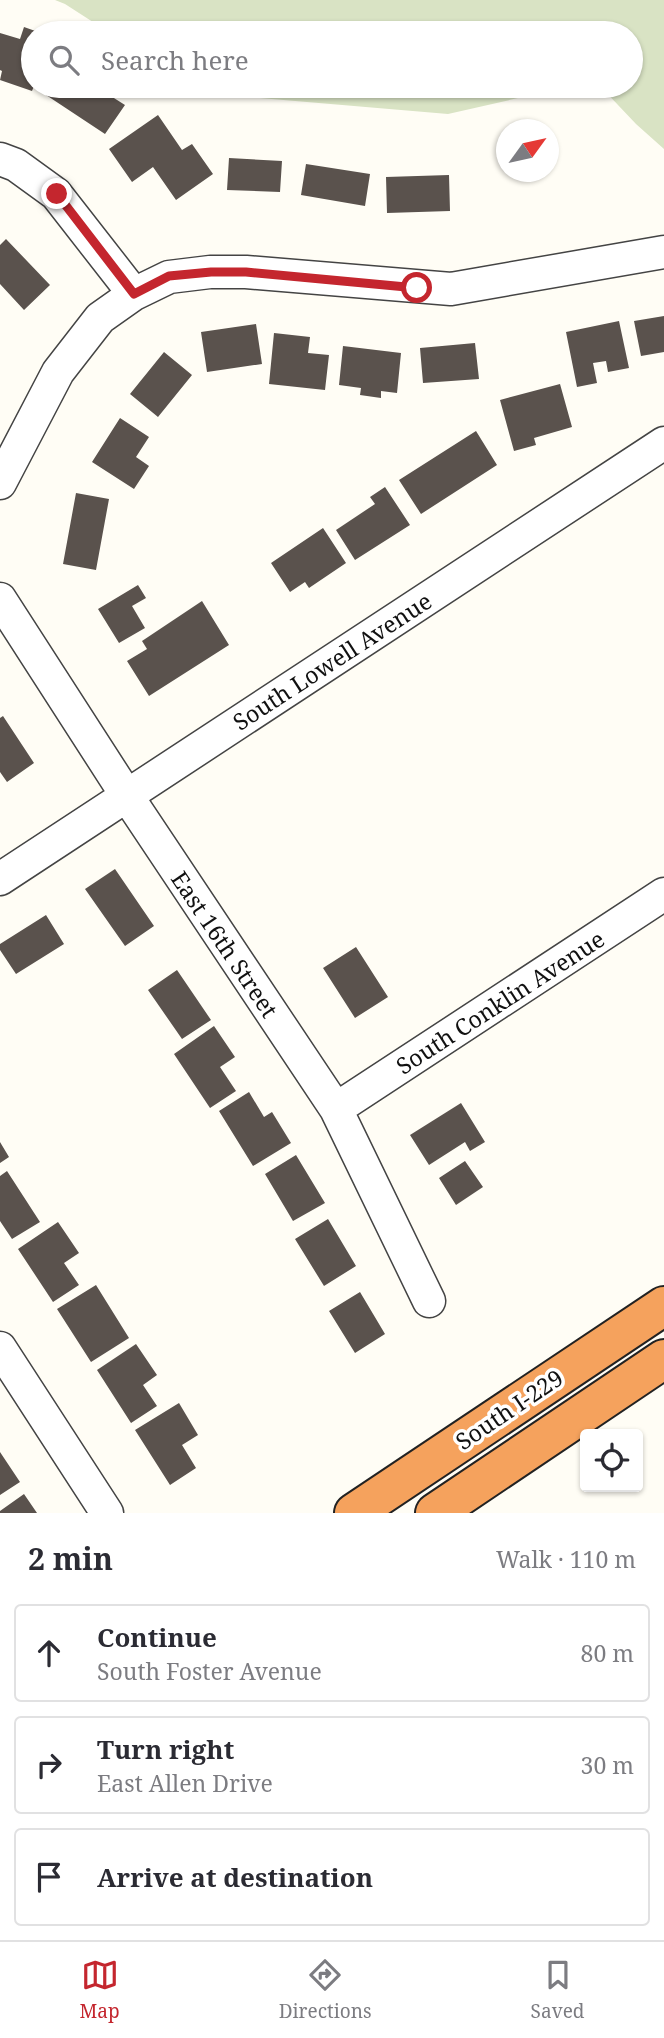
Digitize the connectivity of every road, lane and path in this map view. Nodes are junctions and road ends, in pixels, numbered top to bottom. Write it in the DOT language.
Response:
graph roads {
  1 [pos="0,159"];
  2 [pos="664,253"];
  3 [pos="134,294"];
  4 [pos="664,443"];
  5 [pos="0,483"];
  6 [pos="0,599"];
  7 [pos="127,796"];
  8 [pos="0,879"];
  9 [pos="664,894"];
  10 [pos="335,1110"];
  11 [pos="429,1301"];
  12 [pos="664,1306"];
  13 [pos="0,1348"];
  14 [pos="664,1359"];
  15 [pos="107,1513"];
  16 [pos="354,1513"];
  17 [pos="435,1513"];
  1 -- 3 [label="street"];
  2 -- 3 [label="street"];
  3 -- 5 [label="street"];
  4 -- 7 [label="street, South Lowell Avenue"];
  6 -- 7 [label="street, East 16th Street"];
  7 -- 8 [label="street, South Lowell Avenue"];
  7 -- 10 [label="street, East 16th Street"];
  9 -- 10 [label="street, South Conklin Avenue"];
  10 -- 11 [label="street, East 16th Street"];
  12 -- 16 [label="highway, South I-229"];
  13 -- 15 [label="street"];
  14 -- 17 [label="highway, South I-229"];
}
